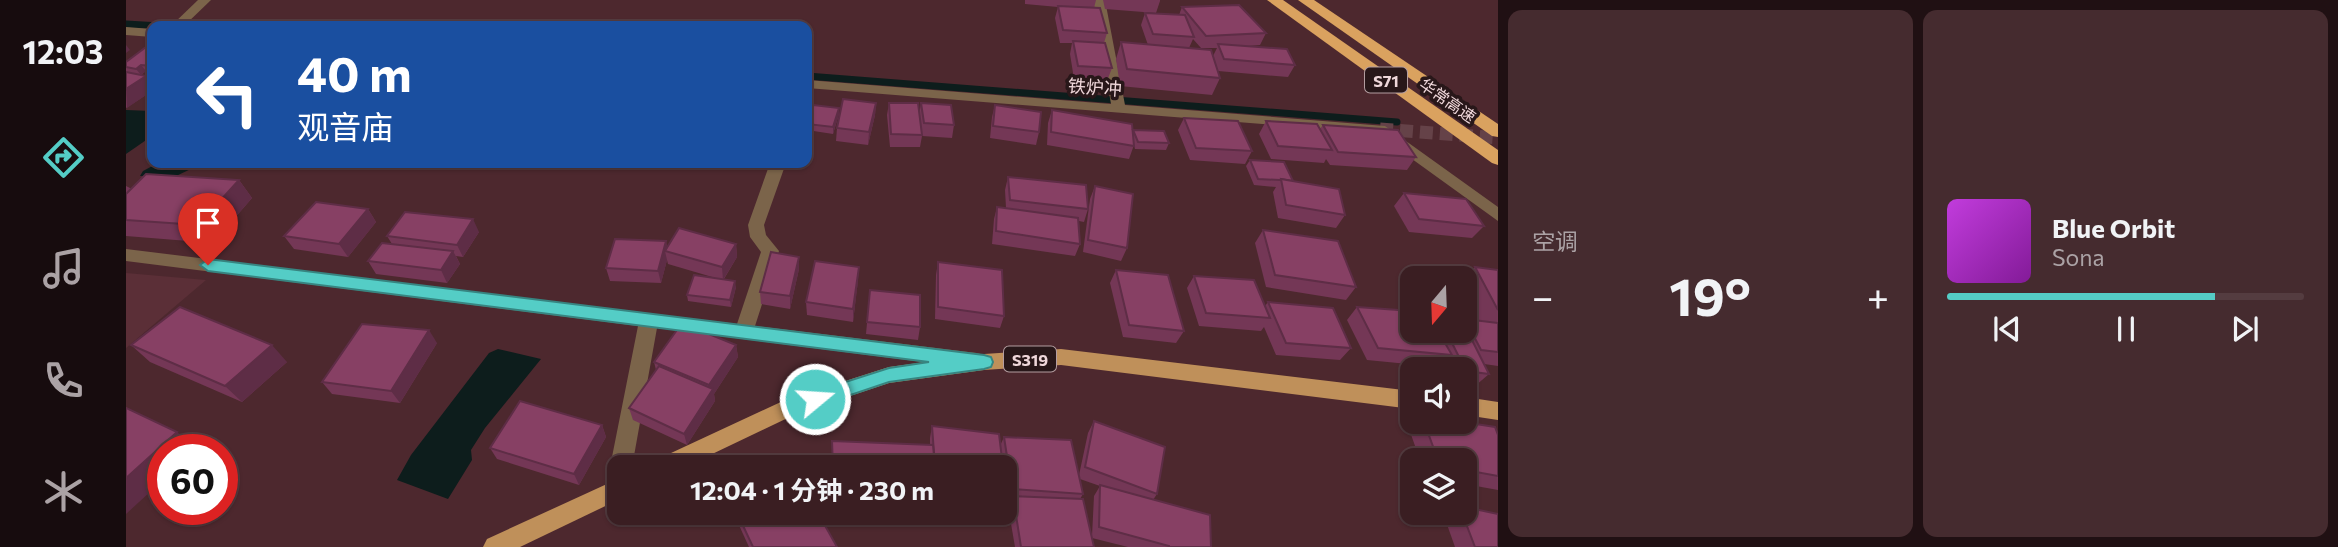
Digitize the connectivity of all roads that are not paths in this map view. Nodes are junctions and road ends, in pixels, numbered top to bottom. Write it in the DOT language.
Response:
graph roads {
  1 [pos="205,0"];
  2 [pos="1099,0"];
  3 [pos="1261,0"];
  4 [pos="1274,0"];
  5 [pos="1305,0"];
  6 [pos="182,21"];
  7 [pos="126,31"];
  8 [pos="147,33"];
  9 [pos="812,84"];
  10 [pos="1119,108"];
  11 [pos="1429,110"];
  12 [pos="1498,132"];
  13 [pos="1498,159"];
  14 [pos="776,168"];
  15 [pos="1498,215"];
  16 [pos="126,255"];
  17 [pos="649,319"];
  18 [pos="744,332"];
  19 [pos="984,362"];
  20 [pos="1400,399"];
  21 [pos="1477,408"];
  22 [pos="1498,411"];
  23 [pos="623,455"];
  24 [pos="689,455"];
  25 [pos="607,490"];
  26 [pos="495,547"];
  1 -- 6 [label="street"];
  2 -- 10 [label="street"];
  3 -- 11 [label="highway"];
  4 -- 11 [label="highway, 华常高速 / S71"];
  5 -- 12 [label="highway, 华常高速 / S71"];
  7 -- 8 [label="street"];
  9 -- 10 [label="street, 铁炉冲"];
  10 -- 15 [label="street, 铁炉冲"];
  11 -- 13 [label="highway, 华常高速 / S71"];
  14 -- 18 [label="street"];
  16 -- 17 [label="street"];
  17 -- 18 [label="street"];
  17 -- 23 [label="street"];
  18 -- 19 [label="street"];
  19 -- 20 [label="main road, S319"];
  19 -- 24 [label="main road, S319"];
  21 -- 22 [label="main road"];
  25 -- 26 [label="main road"];
}
